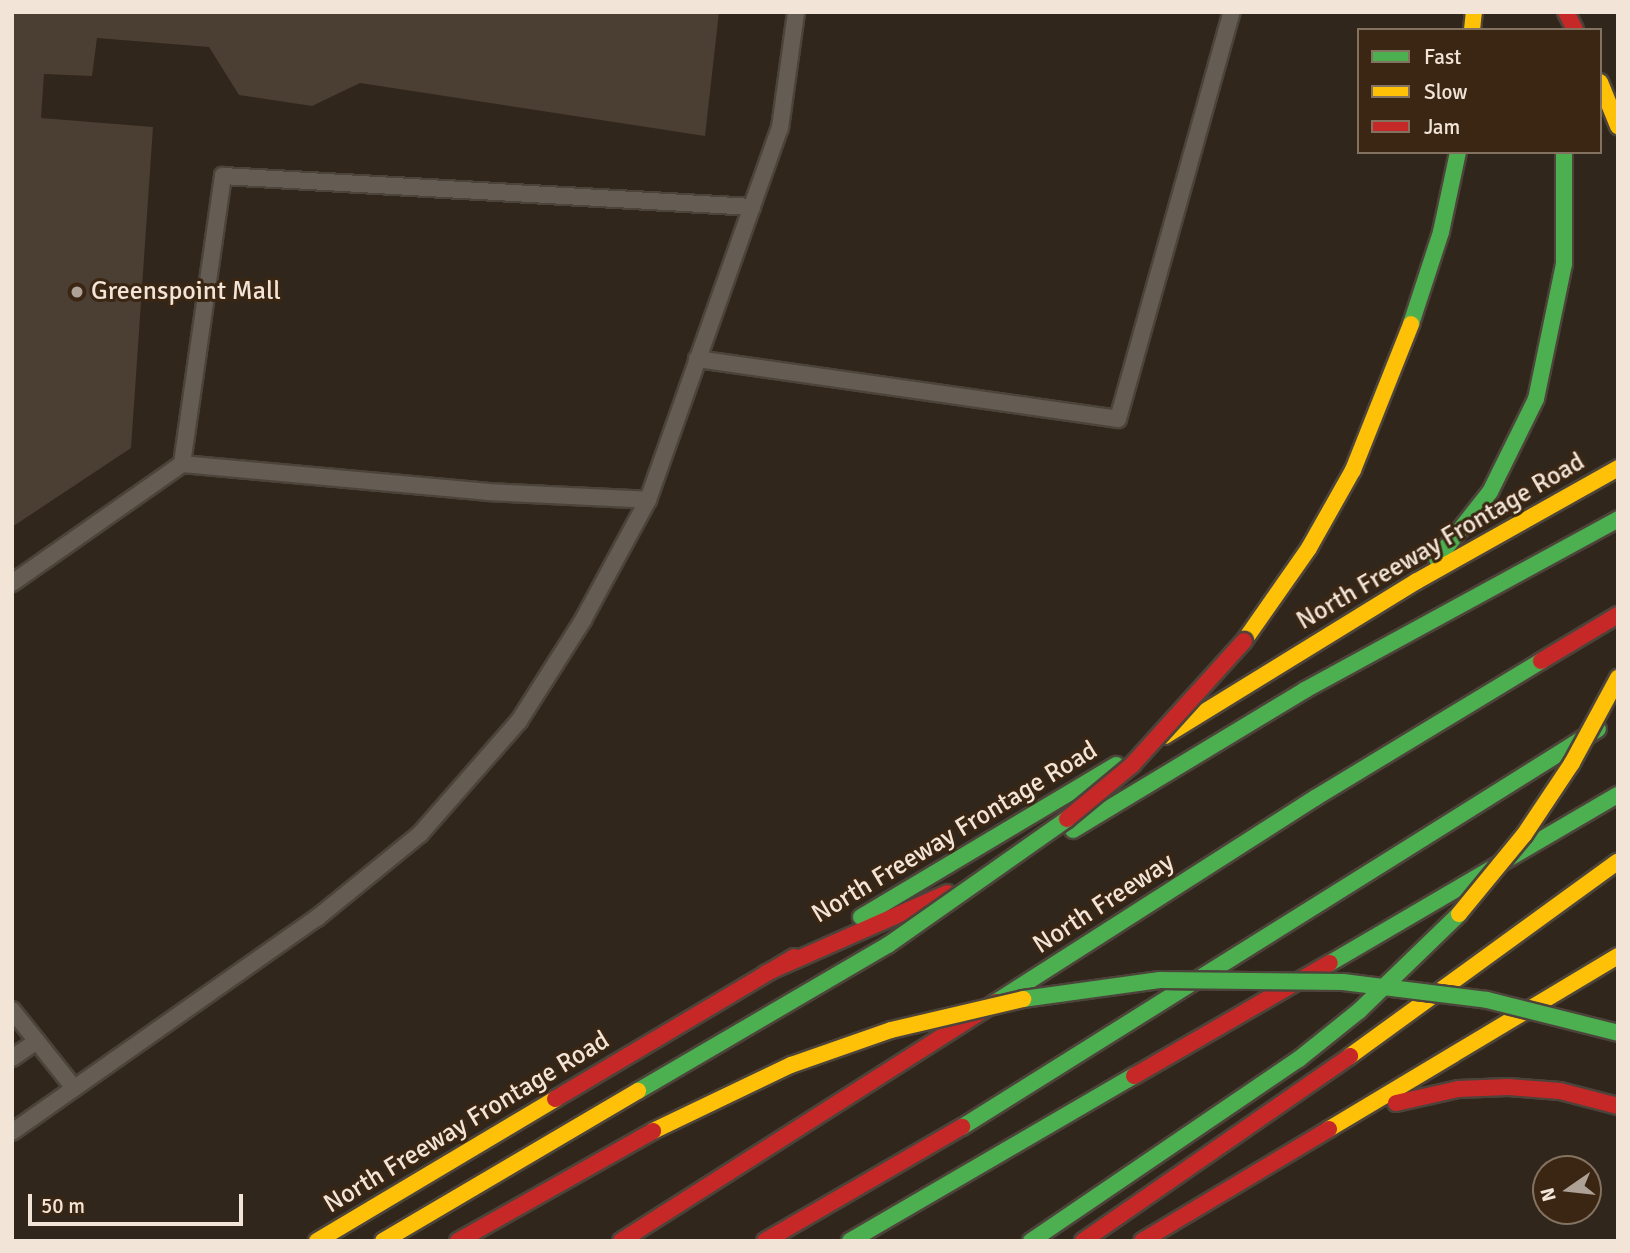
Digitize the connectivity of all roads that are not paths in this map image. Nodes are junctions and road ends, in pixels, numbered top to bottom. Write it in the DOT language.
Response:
graph roads {
  1 [pos="796,12"];
  2 [pos="1233,12"];
  3 [pos="1566,12"];
  4 [pos="1574,28"];
  5 [pos="1602,87"];
  6 [pos="1618,126"];
  7 [pos="1458,154"];
  8 [pos="1564,154"];
  9 [pos="752,207"];
  10 [pos="697,359"];
  11 [pos="182,464"];
  12 [pos="1618,468"];
  13 [pos="1604,498"];
  14 [pos="648,500"];
  15 [pos="1553,502"];
  16 [pos="1618,519"];
  17 [pos="1417,581"];
  18 [pos="12,583"];
  19 [pos="1618,615"];
  20 [pos="1618,678"];
  21 [pos="1618,716"];
  22 [pos="1618,794"];
  23 [pos="1618,861"];
  24 [pos="1618,956"];
  25 [pos="766,973"];
  26 [pos="12,1010"];
  27 [pos="1618,1033"];
  28 [pos="37,1041"];
  29 [pos="12,1058"];
  30 [pos="74,1088"];
  31 [pos="1618,1106"];
  32 [pos="1350,1118"];
  33 [pos="12,1132"];
  34 [pos="317,1241"];
  35 [pos="383,1241"];
  36 [pos="458,1241"];
  37 [pos="621,1241"];
  38 [pos="765,1241"];
  39 [pos="850,1241"];
  40 [pos="1031,1241"];
  41 [pos="1083,1241"];
  42 [pos="1142,1241"];
  1 -- 9 [label="lane"];
  2 -- 10 [label="lane"];
  3 -- 4 [label="main road"];
  5 -- 6 [label="main road"];
  7 -- 35 [label="main road, bridge"];
  8 -- 17 [label="main road"];
  9 -- 10 [label="lane"];
  9 -- 11 [label="lane"];
  10 -- 14 [label="lane"];
  11 -- 14 [label="lane"];
  11 -- 18 [label="lane"];
  12 -- 15 [label="main road, North Freeway Frontage Road"];
  13 -- 15 [label="main road"];
  14 -- 30 [label="lane"];
  15 -- 17 [label="main road, North Freeway Frontage Road"];
  16 -- 25 [label="main road"];
  17 -- 25 [label="main road, North Freeway Frontage Road"];
  19 -- 37 [label="main road, North Freeway"];
  20 -- 40 [label="main road, bridge"];
  21 -- 38 [label="main road"];
  22 -- 39 [label="main road"];
  23 -- 41 [label="main road"];
  24 -- 32 [label="main road"];
  25 -- 34 [label="main road, North Freeway Frontage Road"];
  26 -- 28 [label="lane"];
  27 -- 36 [label="main road, bridge"];
  28 -- 29 [label="lane"];
  28 -- 30 [label="lane"];
  30 -- 33 [label="lane"];
  31 -- 32 [label="main road"];
  32 -- 42 [label="main road"];
}
